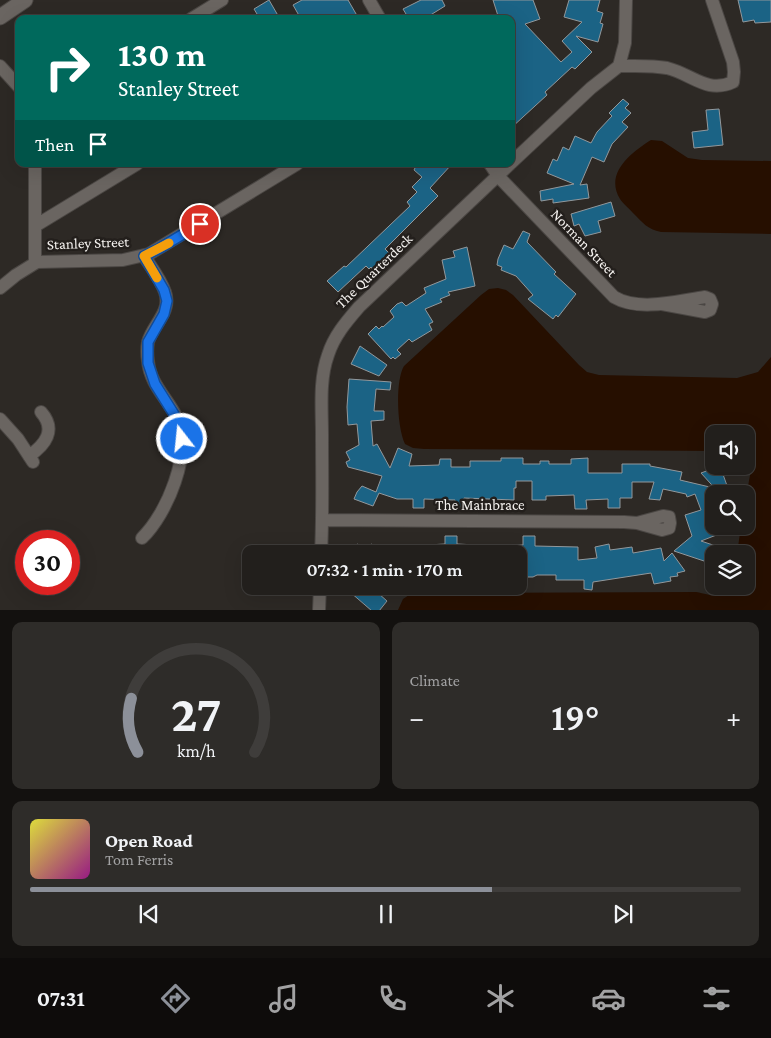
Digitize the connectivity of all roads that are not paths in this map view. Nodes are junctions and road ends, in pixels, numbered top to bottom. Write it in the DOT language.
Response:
graph roads {
  1 [pos="8,0"];
  2 [pos="222,0"];
  3 [pos="369,0"];
  4 [pos="626,0"];
  5 [pos="712,0"];
  6 [pos="24,1"];
  7 [pos="0,6"];
  8 [pos="198,15"];
  9 [pos="376,15"];
  10 [pos="0,19"];
  11 [pos="0,66"];
  12 [pos="619,66"];
  13 [pos="15,83"];
  14 [pos="515,159"];
  15 [pos="35,167"];
  16 [pos="132,167"];
  17 [pos="292,167"];
  18 [pos="484,167"];
  19 [pos="492,167"];
  20 [pos="507,167"];
  21 [pos="498,176"];
  22 [pos="35,226"];
  23 [pos="144,256"];
  24 [pos="35,263"];
  25 [pos="0,288"];
  26 [pos="662,304"];
  27 [pos="41,412"];
  28 [pos="0,419"];
  29 [pos="322,520"];
  30 [pos="637,523"];
  31 [pos="142,538"];
  32 [pos="321,545"];
  33 [pos="320,595"];
  34 [pos="319,610"];
  1 -- 7 [label="street"];
  2 -- 8 [label="street"];
  3 -- 9 [label="street"];
  4 -- 12 [label="street"];
  5 -- 12 [label="street"];
  6 -- 10 [label="street"];
  11 -- 13 [label="street"];
  12 -- 14 [label="street, The Quarterdeck"];
  15 -- 22 [label="street"];
  16 -- 22 [label="street"];
  17 -- 23 [label="street, Stanley Street"];
  18 -- 21 [label="street, Norman Street"];
  19 -- 21 [label="street, Norman Street"];
  20 -- 21 [label="street, The Quarterdeck"];
  21 -- 26 [label="street, Norman Street"];
  21 -- 29 [label="street, The Quarterdeck"];
  22 -- 24 [label="street"];
  23 -- 24 [label="street, Stanley Street"];
  23 -- 31 [label="street"];
  24 -- 25 [label="street"];
  27 -- 28 [label="street"];
  29 -- 30 [label="street, The Mainbrace"];
  29 -- 32 [label="street, The Quarterdeck"];
  33 -- 34 [label="street"];
}
